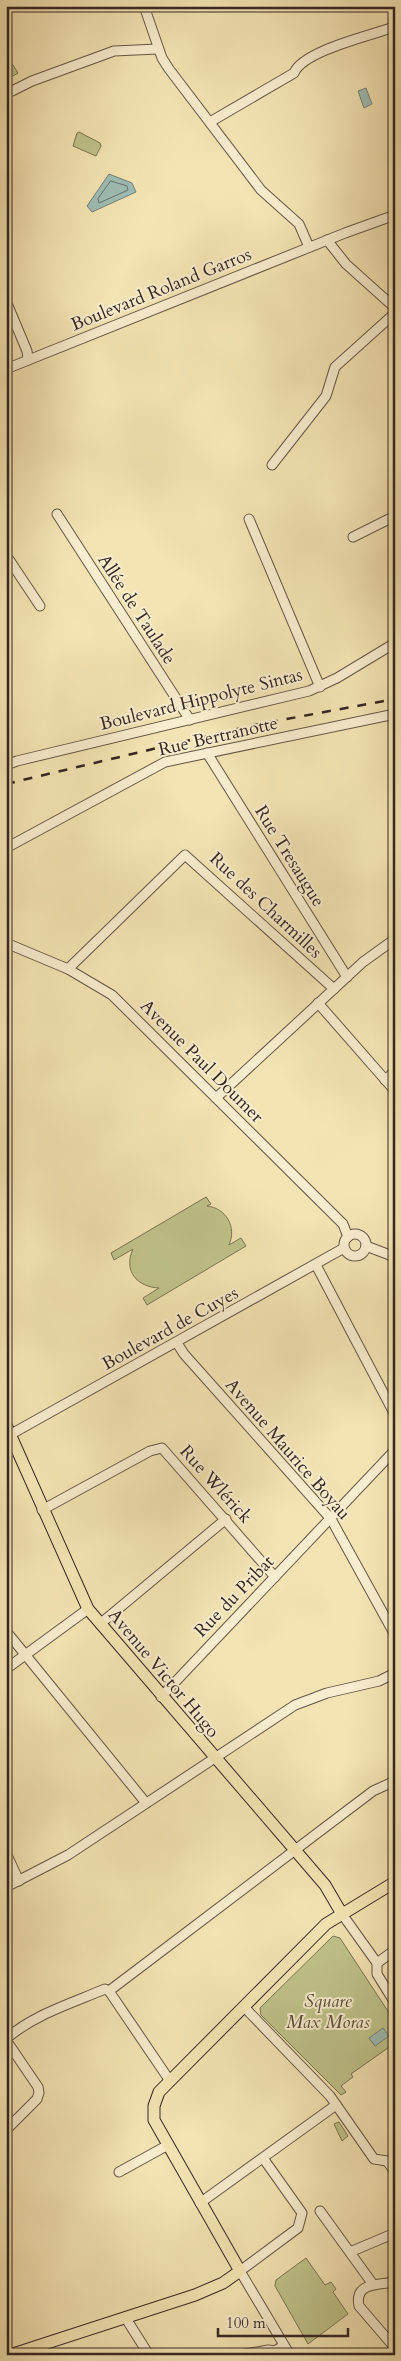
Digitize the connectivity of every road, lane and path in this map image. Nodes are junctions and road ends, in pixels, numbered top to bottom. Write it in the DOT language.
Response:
graph roads {
  1 [pos="144,6"];
  2 [pos="395,30"];
  3 [pos="158,49"];
  4 [pos="6,94"];
  5 [pos="210,122"];
  6 [pos="395,215"];
  7 [pos="327,240"];
  8 [pos="309,248"];
  9 [pos="6,301"];
  10 [pos="395,308"];
  11 [pos="395,313"];
  12 [pos="28,360"];
  13 [pos="6,369"];
  14 [pos="272,465"];
  15 [pos="57,514"];
  16 [pos="395,516"];
  17 [pos="249,519"];
  18 [pos="353,537"];
  19 [pos="6,555"];
  20 [pos="40,606"];
  21 [pos="395,643"];
  22 [pos="320,687"];
  23 [pos="395,714"];
  24 [pos="190,720"];
  25 [pos="207,753"];
  26 [pos="6,765"];
  27 [pos="6,848"];
  28 [pos="395,939"];
  29 [pos="6,943"];
  30 [pos="68,969"];
  31 [pos="347,977"];
  32 [pos="334,989"];
  33 [pos="318,1003"];
  34 [pos="395,1071"];
  35 [pos="385,1080"];
  36 [pos="395,1091"];
  37 [pos="216,1098"];
  38 [pos="348,1237"];
  39 [pos="366,1246"];
  40 [pos="344,1248"];
  41 [pos="395,1257"];
  42 [pos="316,1265"];
  43 [pos="177,1343"];
  44 [pos="395,1415"];
  45 [pos="8,1433"];
  46 [pos="395,1450"];
  47 [pos="42,1510"];
  48 [pos="226,1519"];
  49 [pos="331,1519"];
  50 [pos="275,1577"];
  51 [pos="88,1609"];
  52 [pos="100,1624"];
  53 [pos="6,1631"];
  54 [pos="395,1635"];
  55 [pos="26,1655"];
  56 [pos="6,1669"];
  57 [pos="395,1673"];
  58 [pos="161,1696"];
  59 [pos="213,1758"];
  60 [pos="395,1781"];
  61 [pos="146,1803"];
  62 [pos="294,1850"];
  63 [pos="6,1853"];
  64 [pos="19,1881"];
  65 [pos="395,1882"];
  66 [pos="6,1887"];
  67 [pos="342,1914"];
  68 [pos="395,1950"];
  69 [pos="377,1963"];
  70 [pos="109,1991"];
  71 [pos="395,2003"];
  72 [pos="245,2008"];
  73 [pos="6,2039"];
  74 [pos="170,2081"];
  75 [pos="336,2106"];
  76 [pos="6,2130"];
  77 [pos="168,2145"];
  78 [pos="263,2158"];
  79 [pos="118,2172"];
  80 [pos="395,2172"];
  81 [pos="200,2203"];
  82 [pos="320,2211"];
  83 [pos="395,2233"];
  84 [pos="350,2252"];
  85 [pos="240,2271"];
  86 [pos="395,2282"];
  87 [pos="372,2283"];
  88 [pos="125,2317"];
  89 [pos="283,2346"];
  90 [pos="395,2348"];
  91 [pos="273,2352"];
  92 [pos="10,2355"];
  93 [pos="149,2355"];
  94 [pos="240,2355"];
  95 [pos="290,2355"];
  1 -- 3 [label="street"];
  2 -- 5 [label="street"];
  3 -- 4 [label="street"];
  3 -- 5 [label="street"];
  5 -- 8 [label="street"];
  6 -- 7 [label="street, Boulevard Roland Garros"];
  7 -- 8 [label="street, Boulevard Roland Garros"];
  7 -- 10 [label="street"];
  8 -- 12 [label="street, Boulevard Roland Garros"];
  9 -- 12 [label="street"];
  11 -- 14 [label="street"];
  12 -- 13 [label="street, Boulevard Roland Garros"];
  15 -- 24 [label="street, Allée de Taulade"];
  16 -- 18 [label="street"];
  17 -- 22 [label="street"];
  19 -- 20 [label="street"];
  21 -- 22 [label="street, Boulevard Hippolyte Sintas"];
  22 -- 24 [label="street, Boulevard Hippolyte Sintas"];
  23 -- 25 [label="street, Rue Bertranotte"];
  24 -- 26 [label="street, Boulevard Hippolyte Sintas"];
  25 -- 27 [label="street, Rue Bertranotte"];
  25 -- 31 [label="street, Rue Tresaugue"];
  28 -- 31 [label="street"];
  29 -- 30 [label="street, Avenue Paul Doumer"];
  30 -- 32 [label="street, Rue des Charmilles"];
  30 -- 37 [label="street, Avenue Paul Doumer"];
  31 -- 32 [label="street"];
  32 -- 33 [label="street"];
  33 -- 35 [label="street"];
  33 -- 37 [label="street"];
  34 -- 35 [label="street"];
  35 -- 36 [label="street"];
  37 -- 38 [label="street, Avenue Paul Doumer"];
  38 -- 39 [label="street"];
  38 -- 40 [label="street"];
  39 -- 40 [label="street"];
  39 -- 41 [label="street"];
  40 -- 42 [label="street, Boulevard de Cuyes"];
  42 -- 43 [label="street, Boulevard de Cuyes"];
  42 -- 44 [label="street"];
  43 -- 45 [label="street, Boulevard de Cuyes"];
  43 -- 49 [label="street, Avenue Maurice Boyau"];
  45 -- 47 [label="main road, Avenue Victor Hugo"];
  46 -- 49 [label="street, Rue du Pribat"];
  47 -- 48 [label="street, Rue Wlérick"];
  47 -- 51 [label="main road, Avenue Victor Hugo"];
  48 -- 50 [label="street, Rue Wlérick"];
  48 -- 52 [label="street"];
  49 -- 50 [label="street, Rue du Pribat"];
  49 -- 54 [label="street, Avenue Maurice Boyau"];
  50 -- 58 [label="street, Rue du Pribat"];
  51 -- 52 [label="main road, Avenue Victor Hugo"];
  51 -- 55 [label="street"];
  52 -- 58 [label="main road, Avenue Victor Hugo"];
  53 -- 55 [label="street"];
  55 -- 56 [label="street"];
  55 -- 61 [label="street"];
  57 -- 59 [label="street"];
  58 -- 59 [label="main road, Avenue Victor Hugo"];
  59 -- 61 [label="street"];
  59 -- 62 [label="main road, Avenue Victor Hugo"];
  60 -- 62 [label="street"];
  61 -- 64 [label="street"];
  62 -- 67 [label="main road, Avenue Victor Hugo"];
  62 -- 70 [label="street"];
  63 -- 64 [label="street"];
  64 -- 66 [label="street"];
  65 -- 67 [label="main road"];
  67 -- 69 [label="street"];
  67 -- 72 [label="main road"];
  68 -- 69 [label="street"];
  69 -- 71 [label="street"];
  70 -- 73 [label="street"];
  70 -- 74 [label="street"];
  72 -- 74 [label="main road"];
  72 -- 75 [label="street"];
  73 -- 76 [label="street"];
  74 -- 77 [label="main road"];
  75 -- 78 [label="street"];
  75 -- 80 [label="street"];
  77 -- 79 [label="street"];
  77 -- 81 [label="main road"];
  78 -- 81 [label="street"];
  78 -- 85 [label="street"];
  81 -- 85 [label="main road"];
  82 -- 84 [label="street"];
  83 -- 84 [label="street"];
  84 -- 87 [label="street"];
  85 -- 88 [label="main road"];
  85 -- 89 [label="street"];
  86 -- 87 [label="street"];
  87 -- 90 [label="street"];
  88 -- 92 [label="main road"];
  88 -- 93 [label="street"];
  89 -- 91 [label="street"];
  89 -- 95 [label="street"];
  91 -- 94 [label="street"];
}
